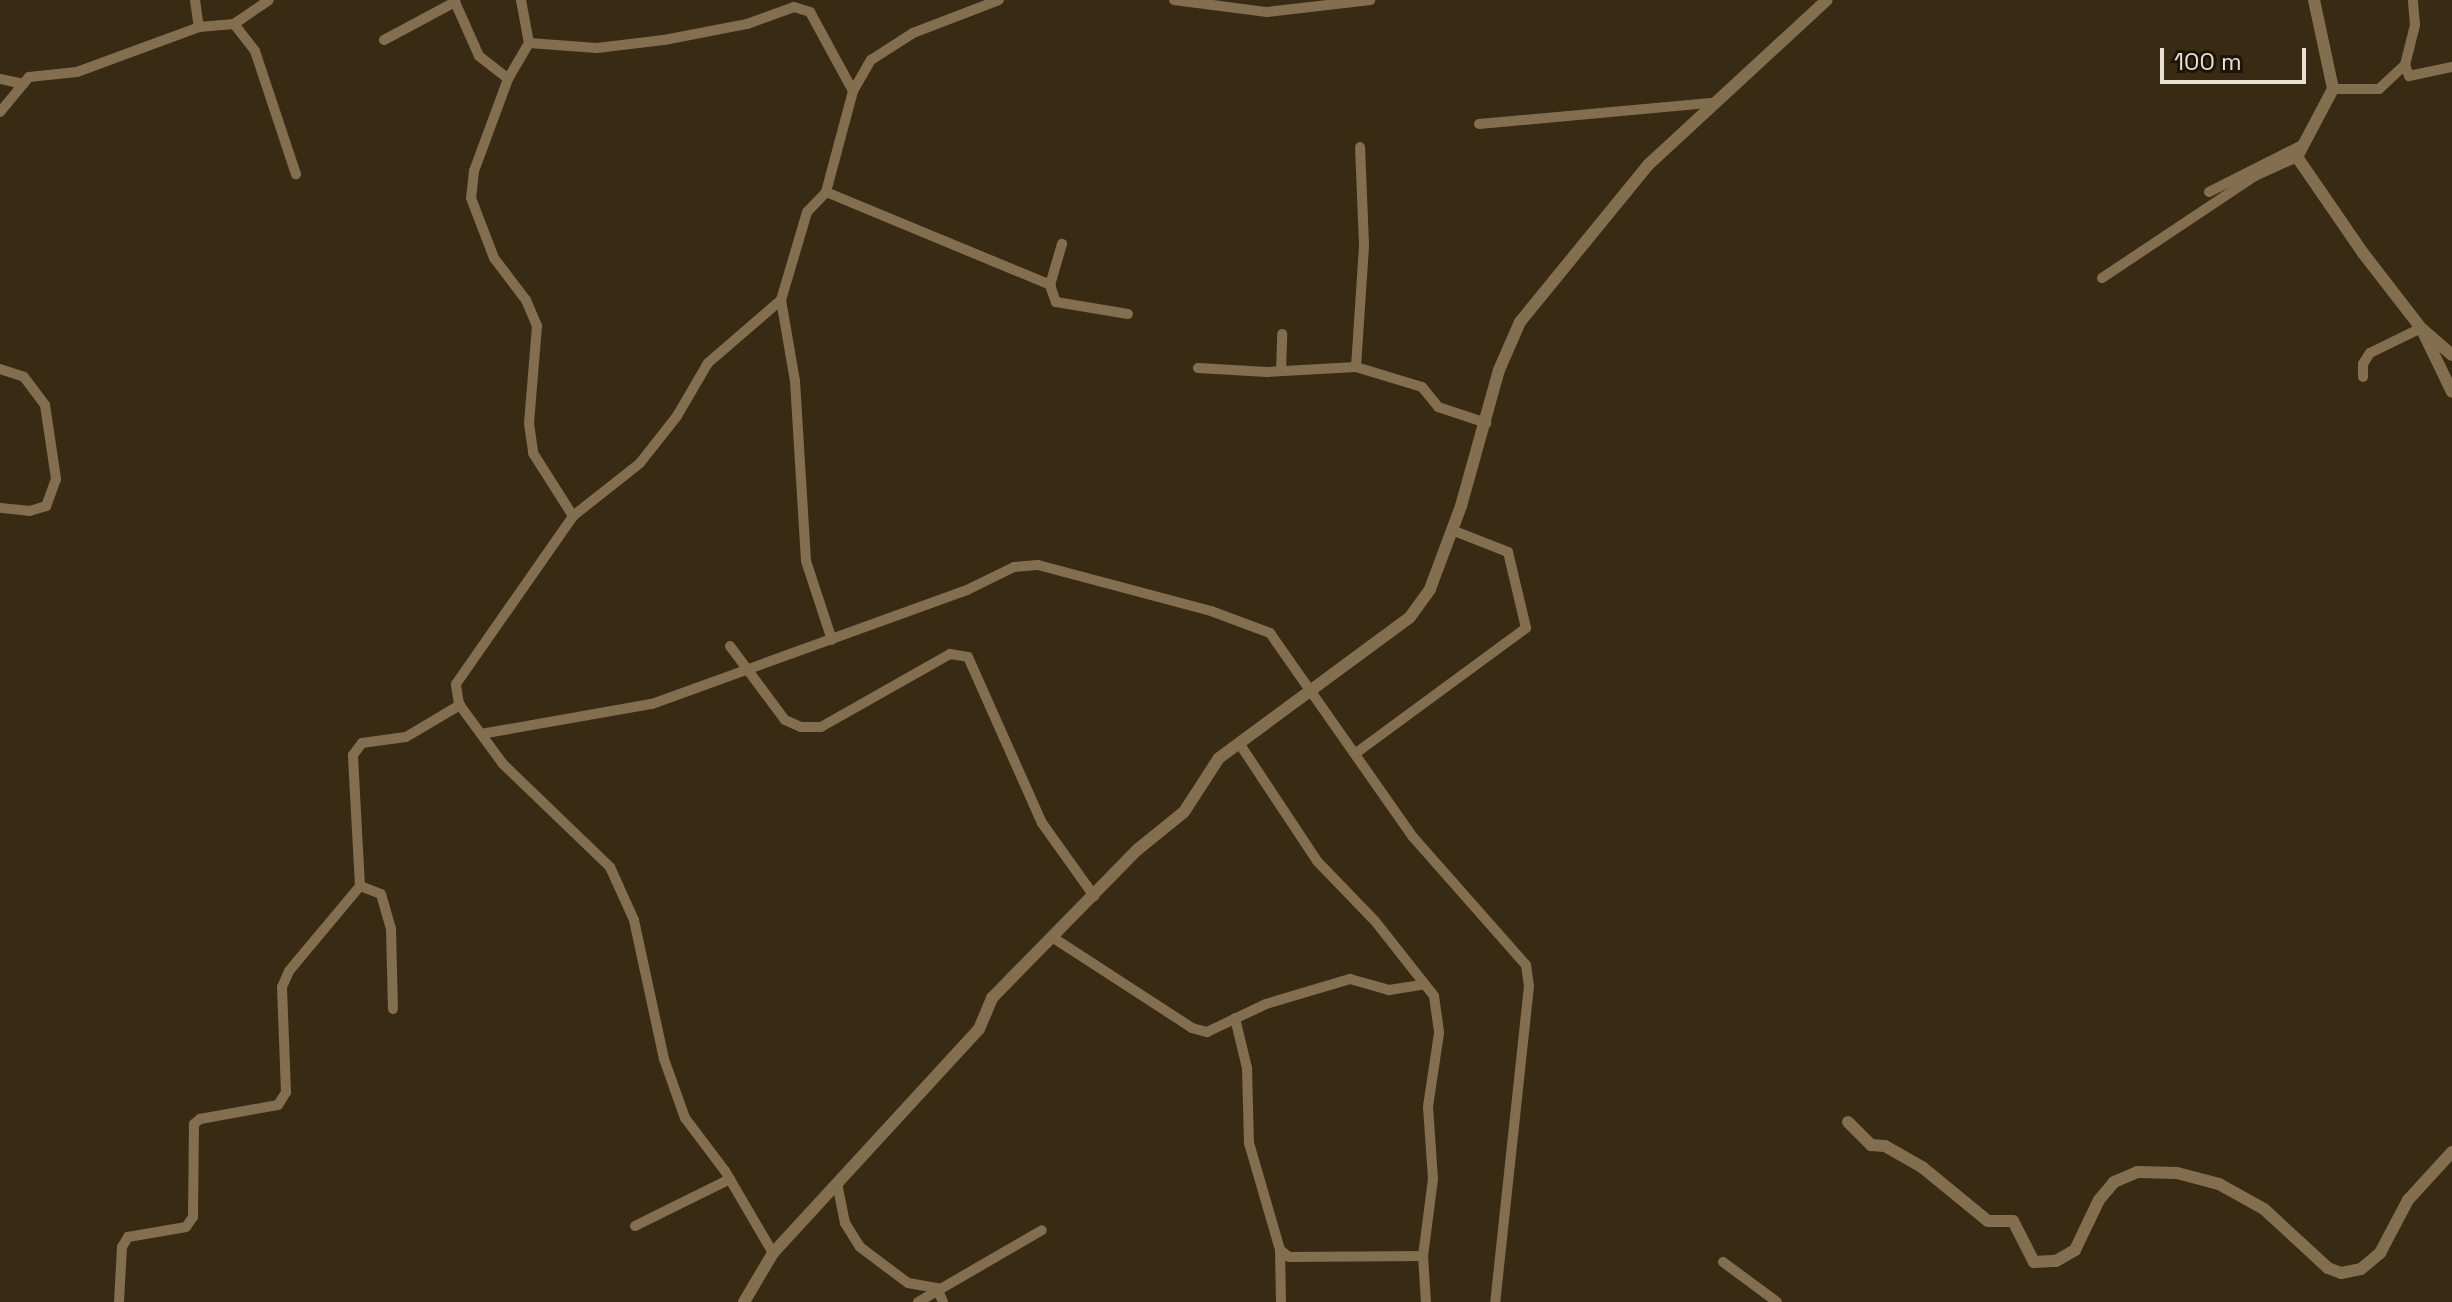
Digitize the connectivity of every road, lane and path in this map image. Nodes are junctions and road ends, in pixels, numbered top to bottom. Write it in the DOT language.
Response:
graph roads {
  1 [pos="195,0"];
  2 [pos="269,0"];
  3 [pos="521,0"];
  4 [pos="999,0"];
  5 [pos="1174,0"];
  6 [pos="1370,0"];
  7 [pos="1827,0"];
  8 [pos="2314,0"];
  9 [pos="2413,0"];
  10 [pos="810,6"];
  11 [pos="234,24"];
  12 [pos="199,27"];
  13 [pos="384,40"];
  14 [pos="529,43"];
  15 [pos="2405,65"];
  16 [pos="2452,67"];
  17 [pos="0,79"];
  18 [pos="508,79"];
  19 [pos="23,84"];
  20 [pos="2333,89"];
  21 [pos="853,91"];
  22 [pos="1711,103"];
  23 [pos="0,112"];
  24 [pos="1479,124"];
  25 [pos="1360,147"];
  26 [pos="2300,151"];
  27 [pos="296,174"];
  28 [pos="826,192"];
  29 [pos="2209,192"];
  30 [pos="1062,244"];
  31 [pos="2102,278"];
  32 [pos="1050,285"];
  33 [pos="781,300"];
  34 [pos="1128,314"];
  35 [pos="2421,328"];
  36 [pos="1282,334"];
  37 [pos="2452,355"];
  38 [pos="1356,367"];
  39 [pos="1198,368"];
  40 [pos="0,369"];
  41 [pos="1281,371"];
  42 [pos="2363,377"];
  43 [pos="2452,392"];
  44 [pos="1486,423"];
  45 [pos="0,508"];
  46 [pos="573,516"];
  47 [pos="1452,530"];
  48 [pos="832,640"];
  49 [pos="730,646"];
  50 [pos="745,671"];
  51 [pos="1312,690"];
  52 [pos="460,705"];
  53 [pos="481,734"];
  54 [pos="1239,743"];
  55 [pos="1356,753"];
  56 [pos="360,886"];
  57 [pos="1094,896"];
  58 [pos="1052,937"];
  59 [pos="1425,984"];
  60 [pos="393,1009"];
  61 [pos="1235,1018"];
  62 [pos="1848,1122"];
  63 [pos="2452,1152"];
  64 [pos="730,1179"];
  65 [pos="837,1183"];
  66 [pos="635,1226"];
  67 [pos="1042,1230"];
  68 [pos="1280,1250"];
  69 [pos="773,1253"];
  70 [pos="1423,1256"];
  71 [pos="1723,1262"];
  72 [pos="937,1288"];
  73 [pos="119,1302"];
  74 [pos="744,1302"];
  75 [pos="918,1302"];
  76 [pos="943,1302"];
  77 [pos="1281,1302"];
  78 [pos="1426,1302"];
  79 [pos="1495,1302"];
  80 [pos="1777,1302"];
  1 -- 12 [label="street"];
  2 -- 11 [label="street"];
  3 -- 14 [label="street"];
  4 -- 21 [label="street"];
  5 -- 6 [label="street"];
  7 -- 22 [label="street"];
  8 -- 20 [label="street"];
  9 -- 15 [label="street"];
  10 -- 14 [label="street"];
  10 -- 21 [label="street"];
  11 -- 12 [label="street"];
  11 -- 27 [label="street"];
  12 -- 19 [label="street"];
  13 -- 18 [label="street"];
  14 -- 18 [label="street"];
  15 -- 16 [label="street"];
  15 -- 20 [label="street"];
  17 -- 19 [label="street"];
  18 -- 46 [label="street"];
  19 -- 23 [label="street"];
  20 -- 26 [label="street"];
  21 -- 28 [label="street"];
  22 -- 24 [label="street"];
  22 -- 44 [label="street"];
  25 -- 38 [label="street"];
  26 -- 29 [label="street"];
  26 -- 31 [label="street"];
  26 -- 35 [label="street"];
  28 -- 32 [label="street"];
  28 -- 33 [label="street"];
  30 -- 32 [label="street"];
  32 -- 34 [label="street"];
  33 -- 46 [label="street"];
  33 -- 48 [label="street"];
  35 -- 37 [label="street"];
  35 -- 42 [label="street"];
  35 -- 43 [label="street"];
  36 -- 41 [label="street"];
  38 -- 41 [label="street"];
  38 -- 44 [label="street"];
  39 -- 41 [label="street"];
  40 -- 45 [label="street"];
  44 -- 47 [label="street"];
  46 -- 52 [label="street"];
  47 -- 51 [label="street"];
  47 -- 55 [label="street"];
  48 -- 50 [label="street"];
  48 -- 51 [label="street"];
  49 -- 50 [label="street"];
  50 -- 53 [label="street"];
  50 -- 57 [label="street"];
  51 -- 54 [label="street"];
  51 -- 55 [label="street"];
  52 -- 53 [label="street"];
  52 -- 56 [label="street"];
  53 -- 64 [label="street"];
  54 -- 57 [label="street"];
  54 -- 59 [label="street"];
  55 -- 79 [label="street"];
  56 -- 60 [label="street"];
  56 -- 73 [label="street"];
  57 -- 58 [label="street"];
  58 -- 61 [label="street"];
  58 -- 65 [label="street"];
  59 -- 61 [label="street"];
  59 -- 70 [label="street"];
  61 -- 68 [label="street"];
  62 -- 63 [label="street"];
  64 -- 66 [label="street"];
  64 -- 69 [label="street"];
  65 -- 69 [label="street"];
  65 -- 72 [label="street"];
  67 -- 72 [label="street"];
  68 -- 70 [label="street"];
  68 -- 77 [label="street"];
  69 -- 74 [label="street"];
  70 -- 78 [label="street"];
  71 -- 80 [label="street"];
  72 -- 75 [label="street"];
  72 -- 76 [label="street"];
}
